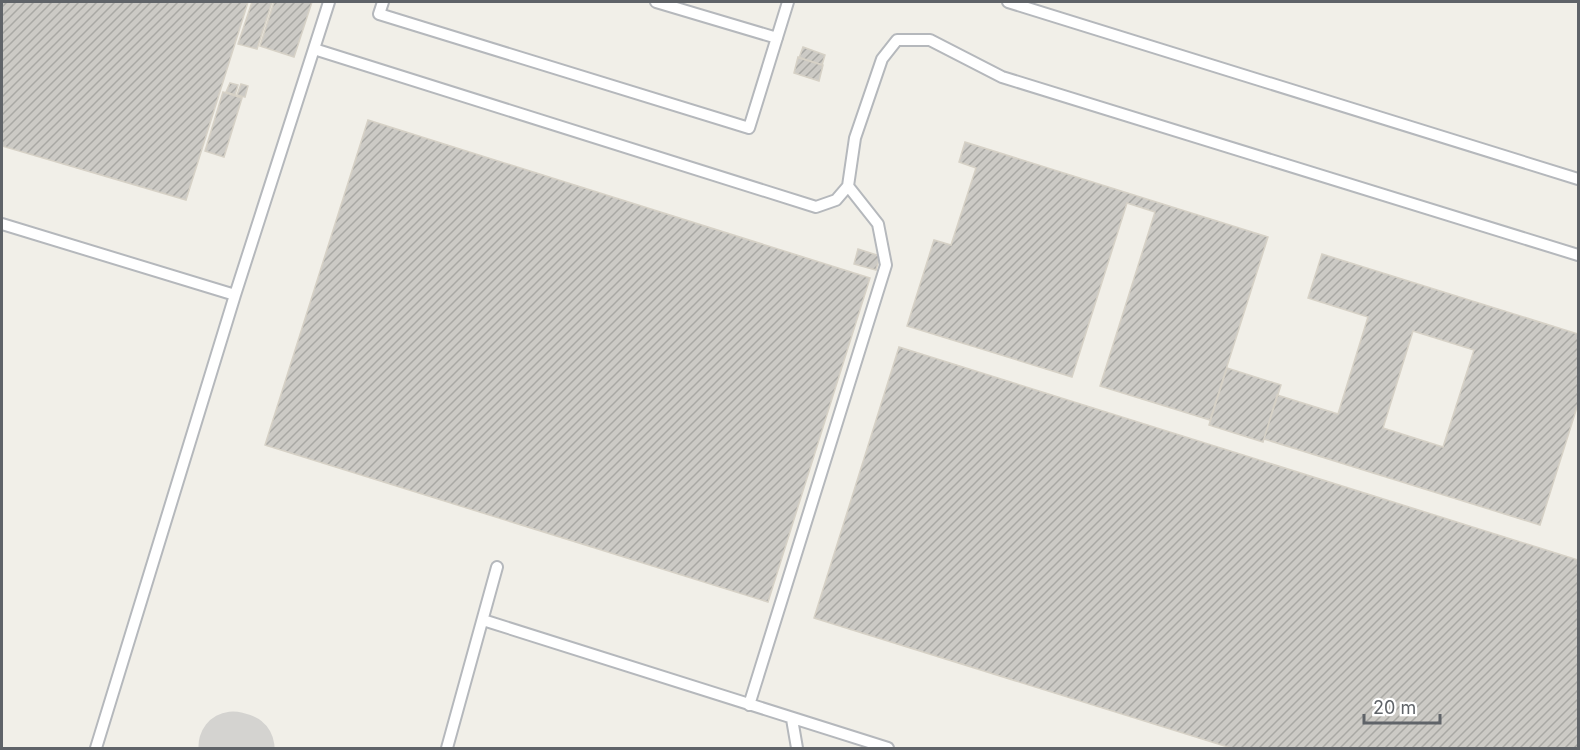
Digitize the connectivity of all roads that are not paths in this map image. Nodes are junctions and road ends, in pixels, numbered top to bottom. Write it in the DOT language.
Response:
graph roads {
  1 [pos="329,2"];
  2 [pos="383,2"];
  3 [pos="656,2"];
  4 [pos="788,2"];
  5 [pos="1008,2"];
  6 [pos="777,38"];
  7 [pos="314,49"];
  8 [pos="1578,179"];
  9 [pos="848,186"];
  10 [pos="2,224"];
  11 [pos="1578,255"];
  12 [pos="235,295"];
  13 [pos="497,567"];
  14 [pos="483,620"];
  15 [pos="749,705"];
  16 [pos="792,719"];
  17 [pos="96,748"];
  18 [pos="447,748"];
  19 [pos="797,748"];
  20 [pos="888,748"];
  1 -- 7 [label="lane"];
  2 -- 6 [label="lane"];
  3 -- 6 [label="lane"];
  4 -- 6 [label="lane"];
  5 -- 8 [label="lane"];
  7 -- 9 [label="lane"];
  7 -- 12 [label="lane"];
  9 -- 11 [label="lane"];
  9 -- 15 [label="lane"];
  10 -- 12 [label="lane"];
  12 -- 17 [label="lane"];
  13 -- 14 [label="lane"];
  14 -- 15 [label="lane"];
  14 -- 18 [label="lane"];
  15 -- 16 [label="lane"];
  16 -- 19 [label="lane"];
  16 -- 20 [label="lane"];
}
